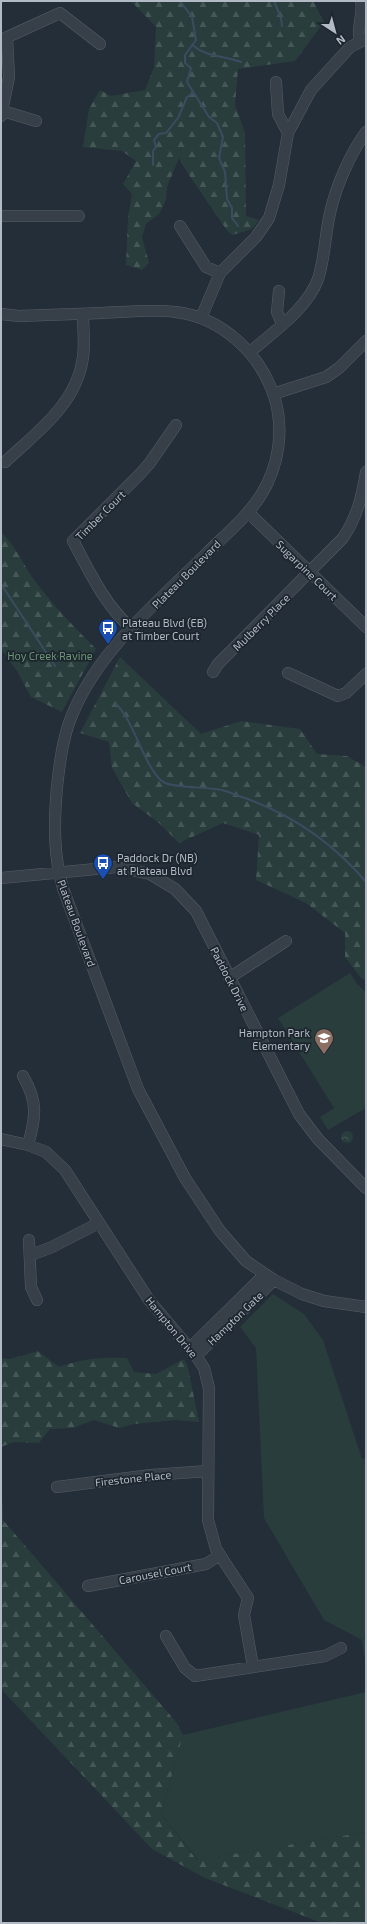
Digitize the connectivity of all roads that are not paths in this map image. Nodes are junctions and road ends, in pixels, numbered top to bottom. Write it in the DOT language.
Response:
graph roads {
  1 [pos="361,1"];
  2 [pos="4,38"];
  3 [pos="363,40"];
  4 [pos="100,44"];
  5 [pos="276,82"];
  6 [pos="2,113"];
  7 [pos="36,121"];
  8 [pos="366,132"];
  9 [pos="288,133"];
  10 [pos="1,216"];
  11 [pos="79,216"];
  12 [pos="180,226"];
  13 [pos="220,273"];
  14 [pos="279,291"];
  15 [pos="1,314"];
  16 [pos="83,314"];
  17 [pos="201,318"];
  18 [pos="282,324"];
  19 [pos="366,341"];
  20 [pos="250,352"];
  21 [pos="273,394"];
  22 [pos="176,425"];
  23 [pos="5,462"];
  24 [pos="366,472"];
  25 [pos="248,512"];
  26 [pos="310,573"];
  27 [pos="366,627"];
  28 [pos="131,628"];
  29 [pos="212,672"];
  30 [pos="288,673"];
  31 [pos="366,674"];
  32 [pos="59,873"];
  33 [pos="1,878"];
  34 [pos="286,941"];
  35 [pos="229,978"];
  36 [pos="22,1076"];
  37 [pos="1,1139"];
  38 [pos="28,1145"];
  39 [pos="366,1188"];
  40 [pos="99,1223"];
  41 [pos="29,1240"];
  42 [pos="31,1255"];
  43 [pos="265,1274"];
  44 [pos="274,1280"];
  45 [pos="37,1300"];
  46 [pos="366,1306"];
  47 [pos="193,1352"];
  48 [pos="208,1471"];
  49 [pos="57,1487"];
  50 [pos="220,1555"];
  51 [pos="88,1586"];
  52 [pos="166,1636"];
  53 [pos="341,1648"];
  54 [pos="253,1667"];
  1 -- 3 [label="street"];
  2 -- 4 [label="street"];
  2 -- 6 [label="street"];
  3 -- 9 [label="street"];
  5 -- 9 [label="street"];
  6 -- 7 [label="street"];
  8 -- 18 [label="street"];
  9 -- 13 [label="street"];
  10 -- 11 [label="street"];
  12 -- 13 [label="street"];
  13 -- 17 [label="street"];
  14 -- 18 [label="street"];
  15 -- 16 [label="street, Plateau Boulevard"];
  16 -- 17 [label="street, Plateau Boulevard"];
  16 -- 23 [label="street"];
  17 -- 20 [label="street, Plateau Boulevard"];
  18 -- 20 [label="street"];
  19 -- 21 [label="street"];
  20 -- 21 [label="street, Plateau Boulevard"];
  21 -- 25 [label="street, Plateau Boulevard"];
  22 -- 28 [label="street, Timber Court"];
  24 -- 26 [label="street, Mulberry Place"];
  25 -- 26 [label="street, Sugarpine Court"];
  25 -- 28 [label="street, Plateau Boulevard"];
  26 -- 27 [label="street, Sugarpine Court"];
  26 -- 29 [label="street, Mulberry Place"];
  28 -- 32 [label="street, Plateau Boulevard"];
  30 -- 31 [label="street"];
  32 -- 33 [label="street, Paddock Drive"];
  32 -- 35 [label="street, Paddock Drive"];
  32 -- 43 [label="street, Plateau Boulevard"];
  34 -- 35 [label="street"];
  35 -- 39 [label="street, Paddock Drive"];
  36 -- 38 [label="street"];
  37 -- 38 [label="street, Hampton Drive"];
  38 -- 40 [label="street, Hampton Drive"];
  40 -- 42 [label="street"];
  40 -- 47 [label="street, Hampton Drive"];
  41 -- 42 [label="street"];
  42 -- 45 [label="street"];
  43 -- 44 [label="street, Plateau Boulevard"];
  43 -- 47 [label="street, Hampton Gate"];
  44 -- 46 [label="street, Plateau Boulevard"];
  44 -- 47 [label="street, Hampton Gate"];
  47 -- 48 [label="street, Hampton Drive"];
  48 -- 49 [label="street, Firestone Place"];
  48 -- 50 [label="street, Hampton Drive"];
  50 -- 51 [label="street, Carousel Court"];
  50 -- 54 [label="street, Hampton Drive"];
  52 -- 54 [label="street"];
  53 -- 54 [label="street"];
}
